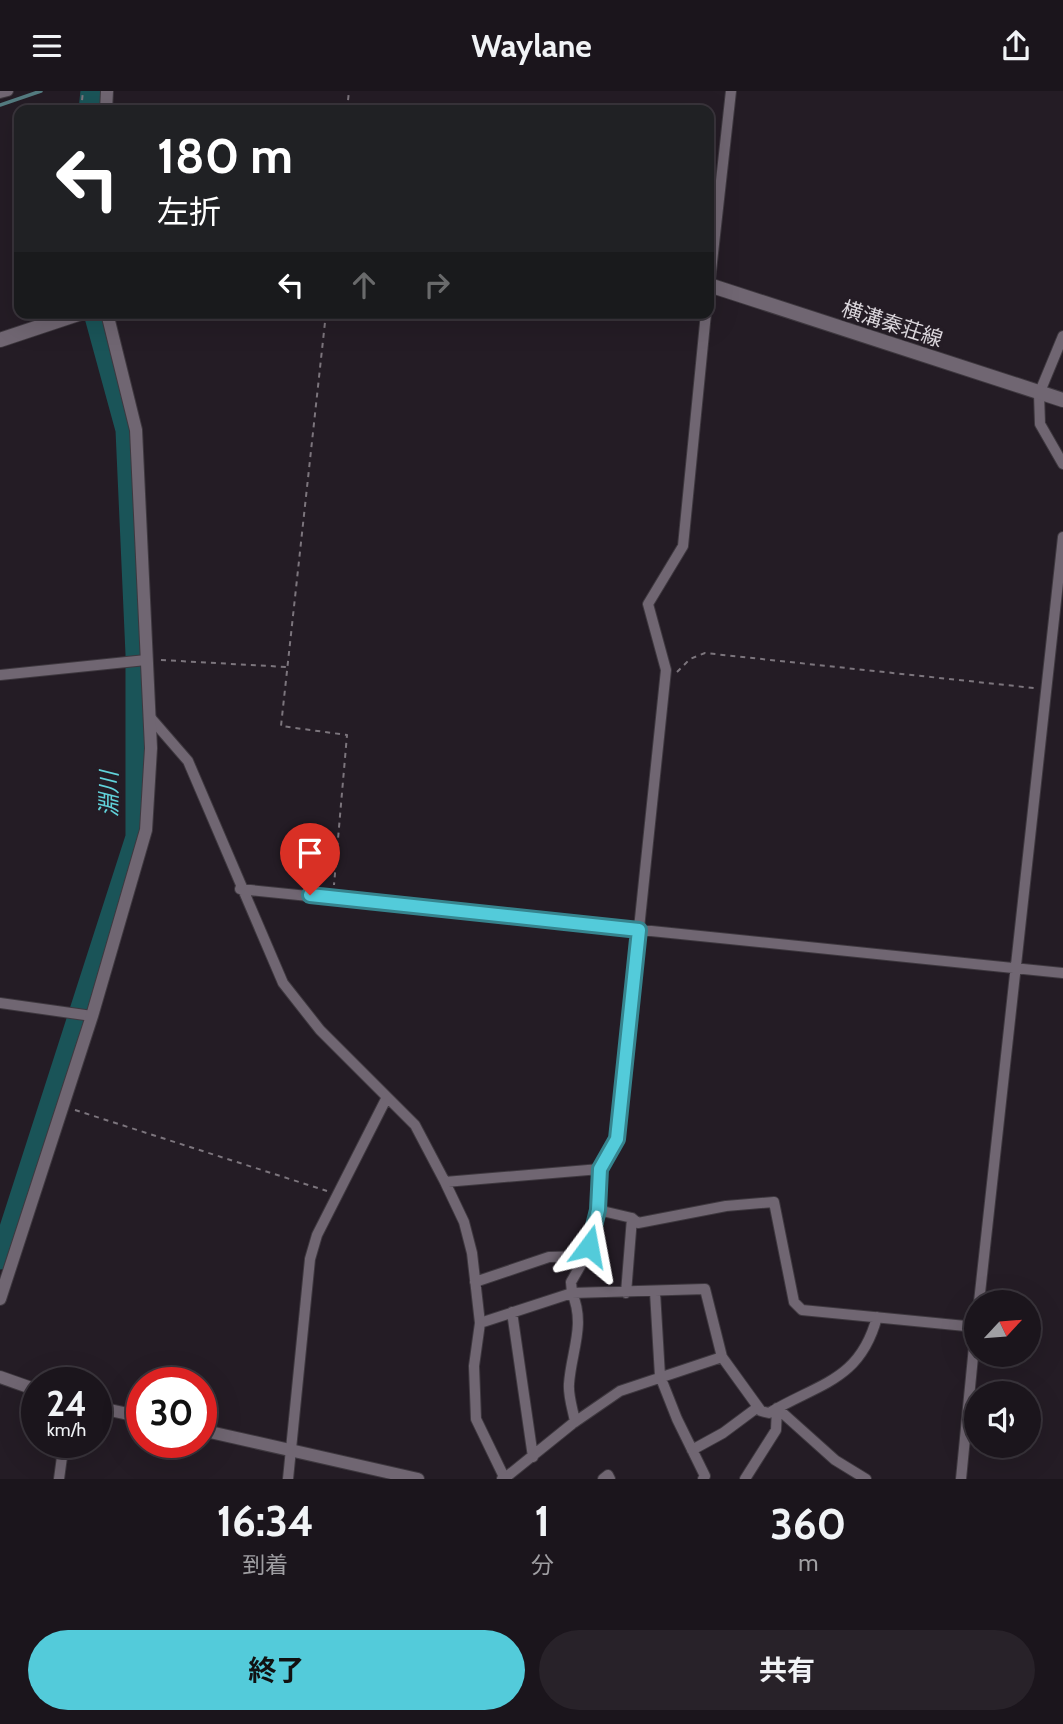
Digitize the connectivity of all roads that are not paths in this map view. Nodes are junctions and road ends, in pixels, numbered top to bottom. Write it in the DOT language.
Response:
graph roads {
  1 [pos="8,91"];
  2 [pos="731,91"];
  3 [pos="0,93"];
  4 [pos="714,242"];
  5 [pos="714,289"];
  6 [pos="64,319"];
  7 [pos="108,319"];
  8 [pos="705,319"];
  9 [pos="1063,336"];
  10 [pos="0,340"];
  11 [pos="1039,394"];
  12 [pos="1063,400"];
  13 [pos="1063,464"];
  14 [pos="1063,537"];
  15 [pos="1061,569"];
  16 [pos="146,660"];
  17 [pos="0,675"];
  18 [pos="149,716"];
  19 [pos="240,889"];
  20 [pos="639,930"];
  21 [pos="1016,968"];
  22 [pos="1063,973"];
  23 [pos="0,1003"];
  24 [pos="92,1016"];
  25 [pos="387,1097"];
  26 [pos="600,1169"];
  27 [pos="445,1182"];
  28 [pos="598,1210"];
  29 [pos="632,1218"];
  30 [pos="586,1256"];
  31 [pos="475,1282"];
  32 [pos="980,1290"];
  33 [pos="655,1292"];
  34 [pos="572,1293"];
  35 [pos="626,1293"];
  36 [pos="0,1299"];
  37 [pos="512,1312"];
  38 [pos="877,1317"];
  39 [pos="480,1323"];
  40 [pos="964,1325"];
  41 [pos="722,1357"];
  42 [pos="972,1367"];
  43 [pos="660,1376"];
  44 [pos="0,1377"];
  45 [pos="21,1384"];
  46 [pos="758,1407"];
  47 [pos="777,1408"];
  48 [pos="575,1422"];
  49 [pos="217,1434"];
  50 [pos="291,1450"];
  51 [pos="692,1450"];
  52 [pos="533,1457"];
  53 [pos="62,1458"];
  54 [pos="59,1479"];
  55 [pos="288,1479"];
  56 [pos="418,1479"];
  57 [pos="504,1479"];
  58 [pos="603,1479"];
  59 [pos="610,1479"];
  60 [pos="703,1479"];
  61 [pos="746,1479"];
  62 [pos="866,1479"];
  63 [pos="961,1479"];
  1 -- 3 [label="street"];
  2 -- 4 [label="street"];
  5 -- 11 [label="main road, 横溝秦荘線"];
  6 -- 10 [label="main road"];
  7 -- 16 [label="street"];
  8 -- 20 [label="street"];
  9 -- 11 [label="street"];
  11 -- 12 [label="main road, 横溝秦荘線"];
  11 -- 13 [label="street"];
  14 -- 15 [label="street"];
  15 -- 21 [label="street"];
  16 -- 17 [label="street"];
  16 -- 18 [label="street"];
  18 -- 19 [label="street"];
  18 -- 24 [label="street"];
  19 -- 20 [label="street"];
  19 -- 25 [label="street"];
  20 -- 21 [label="street"];
  20 -- 26 [label="street"];
  21 -- 22 [label="street"];
  21 -- 32 [label="street"];
  23 -- 24 [label="street"];
  24 -- 36 [label="street"];
  25 -- 27 [label="street"];
  25 -- 50 [label="street"];
  26 -- 27 [label="street"];
  26 -- 28 [label="street"];
  27 -- 31 [label="street"];
  28 -- 29 [label="street"];
  28 -- 30 [label="street"];
  29 -- 35 [label="street"];
  29 -- 38 [label="street"];
  30 -- 31 [label="street"];
  30 -- 34 [label="street"];
  31 -- 39 [label="street"];
  33 -- 35 [label="street"];
  33 -- 41 [label="street"];
  33 -- 43 [label="street"];
  34 -- 35 [label="street"];
  34 -- 37 [label="street"];
  34 -- 48 [label="street"];
  37 -- 39 [label="street"];
  37 -- 52 [label="street"];
  38 -- 40 [label="street"];
  38 -- 47 [label="street"];
  39 -- 57 [label="street"];
  41 -- 43 [label="street"];
  41 -- 46 [label="street"];
  42 -- 63 [label="street"];
  43 -- 48 [label="street"];
  43 -- 51 [label="street"];
  44 -- 45 [label="street"];
  46 -- 47 [label="street"];
  46 -- 51 [label="street"];
  47 -- 61 [label="street"];
  47 -- 62 [label="street"];
  48 -- 52 [label="street"];
  49 -- 50 [label="street"];
  50 -- 55 [label="street"];
  50 -- 56 [label="street"];
  51 -- 60 [label="street"];
  52 -- 57 [label="street"];
  53 -- 54 [label="street"];
  58 -- 59 [label="street"];
}
